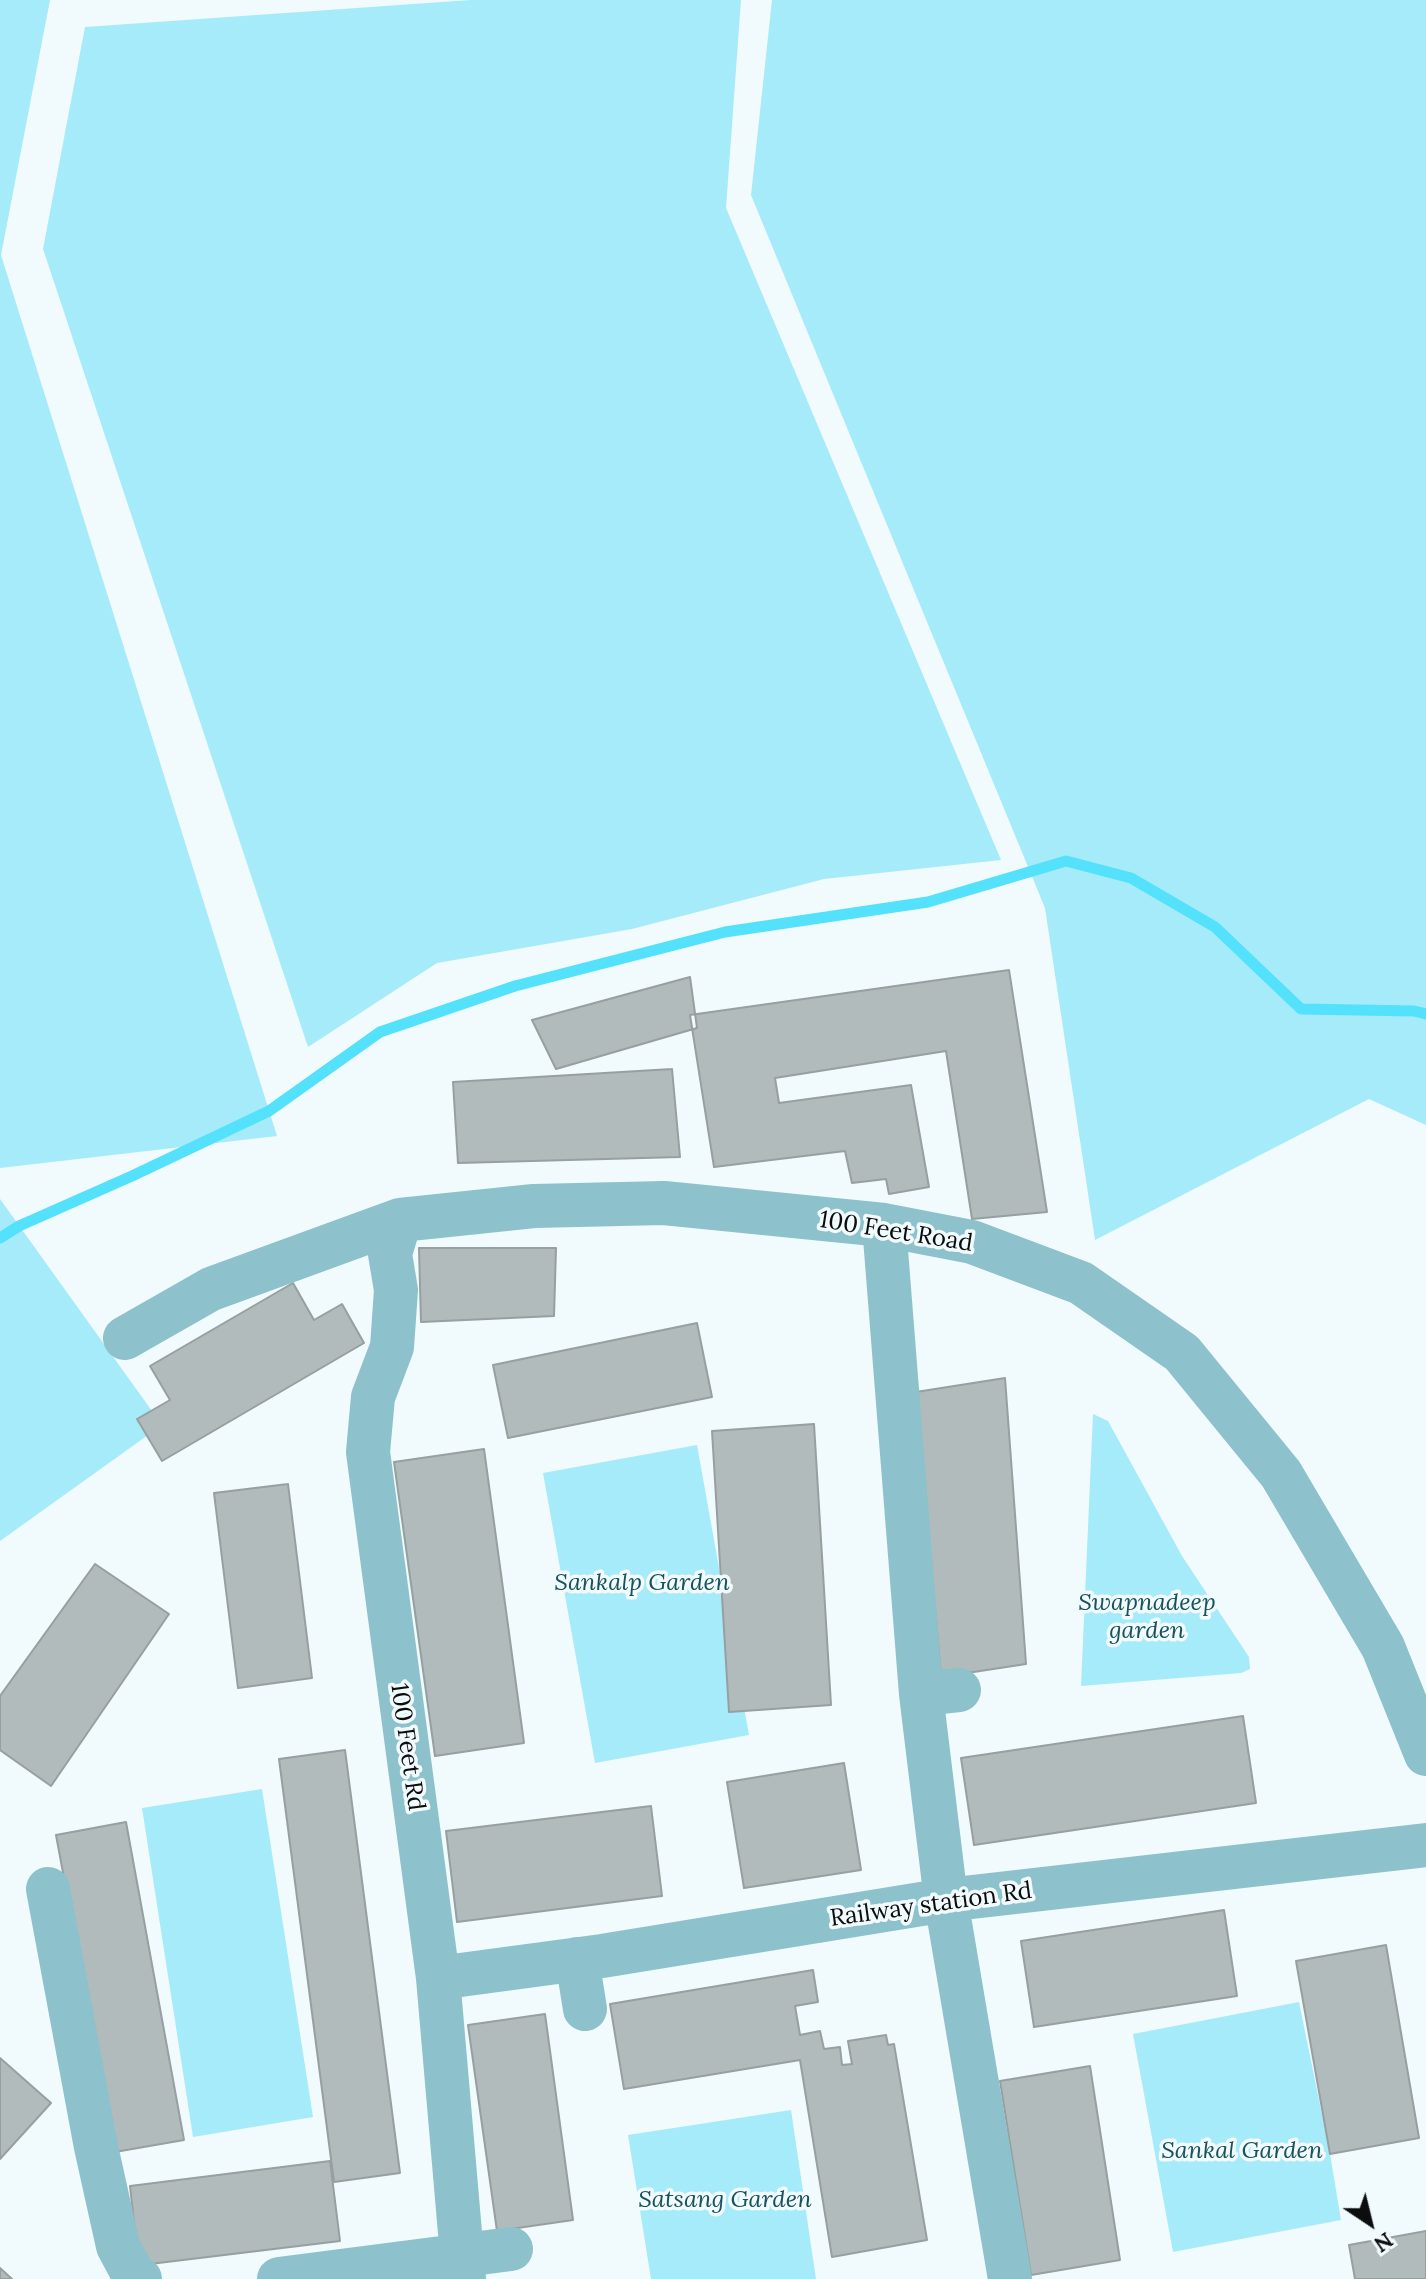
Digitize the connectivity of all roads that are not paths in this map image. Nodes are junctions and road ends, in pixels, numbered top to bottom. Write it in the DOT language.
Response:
graph roads {
  1 [pos="400,1220"];
  2 [pos="884,1225"];
  3 [pos="125,1338"];
  4 [pos="1426,1754"];
  5 [pos="1426,1845"];
  6 [pos="48,1889"];
  7 [pos="946,1900"];
  8 [pos="589,1957"];
  9 [pos="438,1978"];
  10 [pos="598,2006"];
  11 [pos="511,2249"];
  12 [pos="129,2263"];
  13 [pos="999,2266"];
  14 [pos="463,2267"];
  15 [pos="279,2279"];
  1 -- 2 [label="street, 100 Feet Road"];
  1 -- 3 [label="street, 100 Feet Road"];
  1 -- 9 [label="street, 100 Feet Rd"];
  2 -- 4 [label="street, 100 Feet Road"];
  2 -- 7 [label="street"];
  5 -- 7 [label="street, Railway station Rd"];
  6 -- 12 [label="street"];
  7 -- 8 [label="street, Railway station Rd"];
  7 -- 13 [label="street"];
  8 -- 9 [label="street, Railway station Rd"];
  8 -- 10 [label="street"];
  9 -- 14 [label="street, 100 Feet Rd"];
  11 -- 14 [label="street"];
  14 -- 15 [label="street"];
}
